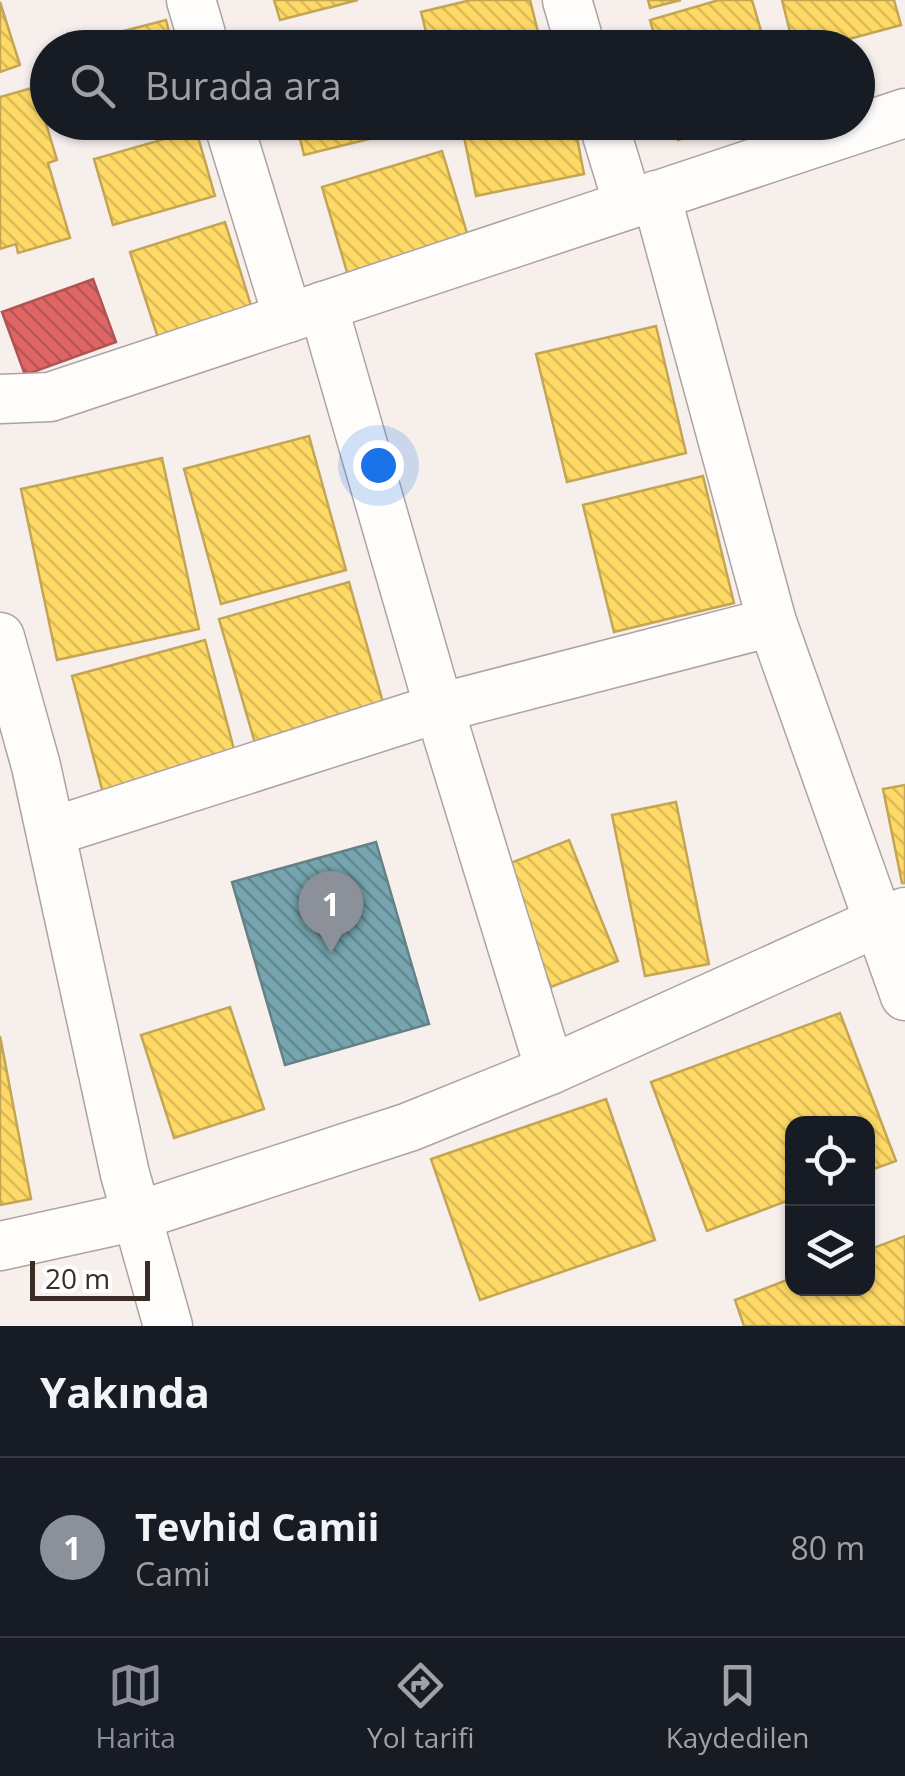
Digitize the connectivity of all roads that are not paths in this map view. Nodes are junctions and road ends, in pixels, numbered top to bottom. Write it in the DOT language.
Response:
graph roads {
  1 [pos="191,0"];
  2 [pos="567,0"];
  3 [pos="200,30"];
  4 [pos="576,30"];
  5 [pos="905,113"];
  6 [pos="875,123"];
  7 [pos="235,140"];
  8 [pos="612,140"];
  9 [pos="823,140"];
  10 [pos="642,200"];
  11 [pos="305,312"];
  12 [pos="0,399"];
  13 [pos="772,622"];
  14 [pos="0,637"];
  15 [pos="439,708"];
  16 [pos="50,832"];
  17 [pos="892,917"];
  18 [pos="905,996"];
  19 [pos="550,1070"];
  20 [pos="137,1216"];
  21 [pos="0,1246"];
  22 [pos="168,1326"];
  1 -- 3 [label="street"];
  2 -- 4 [label="street"];
  5 -- 6 [label="street"];
  7 -- 11 [label="street"];
  8 -- 10 [label="street"];
  9 -- 10 [label="street"];
  10 -- 11 [label="street"];
  10 -- 13 [label="street"];
  11 -- 12 [label="street"];
  11 -- 15 [label="street"];
  13 -- 15 [label="street"];
  13 -- 17 [label="street"];
  14 -- 16 [label="street"];
  15 -- 16 [label="street"];
  15 -- 19 [label="street"];
  16 -- 20 [label="street"];
  17 -- 18 [label="street"];
  17 -- 19 [label="street"];
  19 -- 20 [label="street"];
  20 -- 21 [label="street"];
  20 -- 22 [label="street"];
}
